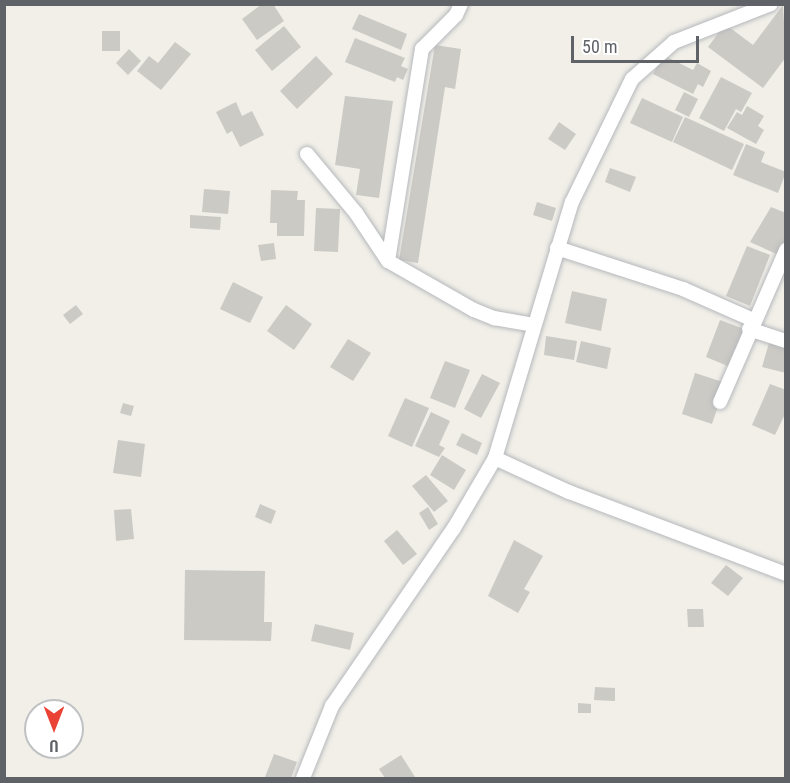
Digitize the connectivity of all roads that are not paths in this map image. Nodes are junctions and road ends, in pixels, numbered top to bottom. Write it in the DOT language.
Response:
graph roads {
  1 [pos="461,4"];
  2 [pos="771,4"];
  3 [pos="308,154"];
  4 [pos="558,248"];
  5 [pos="786,250"];
  6 [pos="388,261"];
  7 [pos="751,324"];
  8 [pos="533,325"];
  9 [pos="786,341"];
  10 [pos="720,402"];
  11 [pos="495,458"];
  12 [pos="786,574"];
  13 [pos="303,778"];
  1 -- 6 [label="street"];
  2 -- 4 [label="street"];
  3 -- 6 [label="street"];
  4 -- 7 [label="street"];
  4 -- 8 [label="street"];
  5 -- 7 [label="street"];
  6 -- 8 [label="street"];
  7 -- 9 [label="street"];
  7 -- 10 [label="street"];
  8 -- 11 [label="street"];
  11 -- 12 [label="street"];
  11 -- 13 [label="street"];
}
